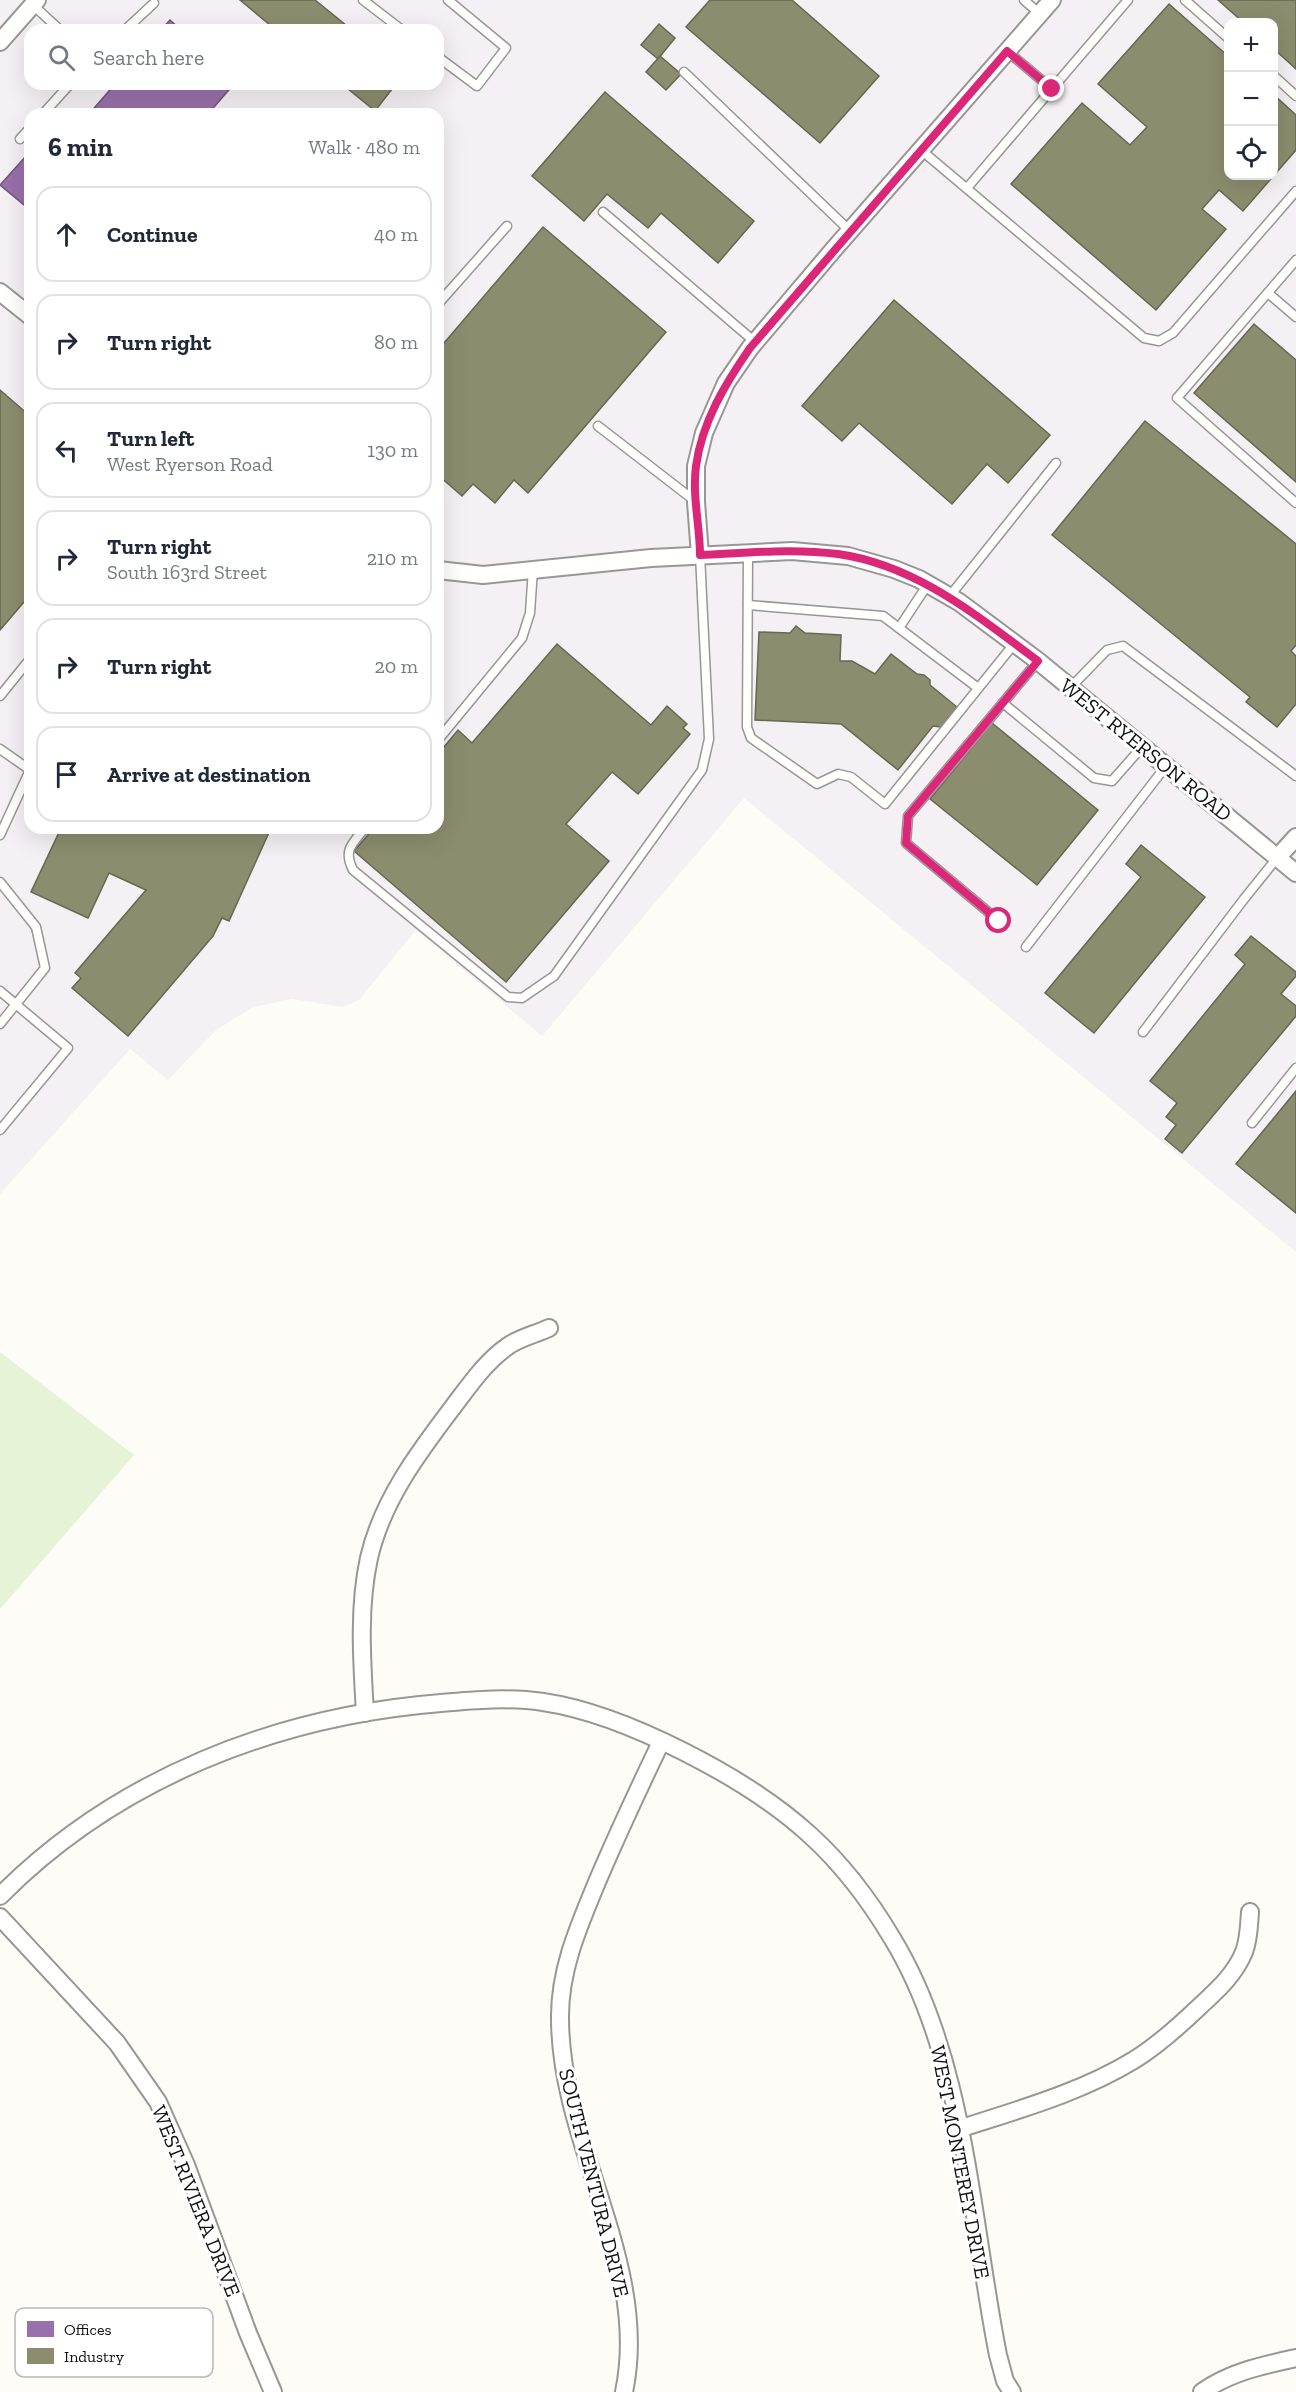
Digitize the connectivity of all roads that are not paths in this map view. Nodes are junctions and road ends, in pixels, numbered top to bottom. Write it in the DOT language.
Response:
graph roads {
  1 [pos="363,0"];
  2 [pos="448,0"];
  3 [pos="1024,0"];
  4 [pos="1052,0"];
  5 [pos="1128,0"];
  6 [pos="1185,0"];
  7 [pos="35,3"];
  8 [pos="154,3"];
  9 [pos="1040,14"];
  10 [pos="54,24"];
  11 [pos="131,24"];
  12 [pos="394,24"];
  13 [pos="1224,34"];
  14 [pos="0,42"];
  15 [pos="1007,51"];
  16 [pos="444,61"];
  17 [pos="684,72"];
  18 [pos="1278,80"];
  19 [pos="1052,89"];
  20 [pos="65,90"];
  21 [pos="1296,96"];
  22 [pos="48,108"];
  23 [pos="24,135"];
  24 [pos="20,139"];
  25 [pos="921,150"];
  26 [pos="967,188"];
  27 [pos="1296,191"];
  28 [pos="603,212"];
  29 [pos="507,226"];
  30 [pos="850,231"];
  31 [pos="1296,260"];
  32 [pos="0,292"];
  33 [pos="1268,292"];
  34 [pos="444,297"];
  35 [pos="24,311"];
  36 [pos="1296,317"];
  37 [pos="755,342"];
  38 [pos="598,426"];
  39 [pos="1056,463"];
  40 [pos="696,502"];
  41 [pos="1296,503"];
  42 [pos="748,553"];
  43 [pos="700,555"];
  44 [pos="533,569"];
  45 [pos="444,571"];
  46 [pos="928,584"];
  47 [pos="949,597"];
  48 [pos="748,605"];
  49 [pos="899,628"];
  50 [pos="1014,644"];
  51 [pos="1038,661"];
  52 [pos="24,666"];
  53 [pos="978,688"];
  54 [pos="1070,688"];
  55 [pos="0,696"];
  56 [pos="1003,703"];
  57 [pos="444,733"];
  58 [pos="1143,747"];
  59 [pos="0,749"];
  60 [pos="24,766"];
  61 [pos="1166,766"];
  62 [pos="1296,776"];
  63 [pos="24,783"];
  64 [pos="360,834"];
  65 [pos="0,835"];
  66 [pos="1296,837"];
  67 [pos="1278,858"];
  68 [pos="1296,873"];
  69 [pos="0,882"];
  70 [pos="999,921"];
  71 [pos="1026,947"];
  72 [pos="0,991"];
  73 [pos="17,1005"];
  74 [pos="0,1024"];
  75 [pos="1143,1032"];
  76 [pos="1296,1068"];
  77 [pos="1252,1123"];
  78 [pos="0,1130"];
  79 [pos="549,1328"];
  80 [pos="364,1713"];
  81 [pos="661,1742"];
  82 [pos="0,1896"];
  83 [pos="1250,1912"];
  84 [pos="0,1917"];
  85 [pos="959,2129"];
  86 [pos="1296,2358"];
  87 [pos="273,2392"];
  88 [pos="624,2392"];
  89 [pos="1012,2392"];
  90 [pos="1202,2392"];
  1 -- 12 [label="lane"];
  2 -- 16 [label="lane"];
  3 -- 9 [label="lane"];
  4 -- 9 [label="street"];
  5 -- 19 [label="lane"];
  6 -- 13 [label="lane"];
  7 -- 10 [label="lane"];
  7 -- 14 [label="street"];
  8 -- 11 [label="lane"];
  9 -- 15 [label="street"];
  15 -- 19 [label="lane"];
  15 -- 25 [label="street"];
  17 -- 30 [label="lane"];
  18 -- 21 [label="lane"];
  19 -- 26 [label="lane"];
  20 -- 22 [label="lane"];
  23 -- 24 [label="lane"];
  25 -- 26 [label="lane"];
  25 -- 30 [label="street"];
  26 -- 27 [label="lane"];
  28 -- 37 [label="lane"];
  29 -- 34 [label="lane"];
  30 -- 37 [label="street"];
  31 -- 33 [label="lane"];
  32 -- 35 [label="street"];
  33 -- 36 [label="lane"];
  33 -- 41 [label="lane"];
  37 -- 40 [label="street"];
  38 -- 40 [label="lane"];
  39 -- 47 [label="lane"];
  40 -- 43 [label="street"];
  42 -- 43 [label="street, WEST RYERSON ROAD"];
  42 -- 46 [label="street, WEST RYERSON ROAD"];
  42 -- 48 [label="lane"];
  43 -- 44 [label="street, WEST RYERSON ROAD"];
  43 -- 64 [label="lane"];
  44 -- 45 [label="street, WEST RYERSON ROAD"];
  44 -- 57 [label="lane"];
  46 -- 47 [label="street, WEST RYERSON ROAD"];
  46 -- 49 [label="lane"];
  47 -- 50 [label="street, WEST RYERSON ROAD"];
  48 -- 49 [label="lane"];
  48 -- 53 [label="lane"];
  49 -- 53 [label="lane"];
  50 -- 51 [label="street, WEST RYERSON ROAD"];
  50 -- 53 [label="lane"];
  51 -- 54 [label="street, WEST RYERSON ROAD"];
  51 -- 56 [label="lane"];
  52 -- 55 [label="lane"];
  54 -- 58 [label="street, WEST RYERSON ROAD"];
  54 -- 62 [label="lane"];
  56 -- 58 [label="lane"];
  56 -- 70 [label="lane"];
  58 -- 61 [label="street, WEST RYERSON ROAD"];
  59 -- 60 [label="lane"];
  61 -- 67 [label="street, WEST RYERSON ROAD"];
  61 -- 71 [label="lane"];
  63 -- 65 [label="lane"];
  66 -- 67 [label="street"];
  67 -- 68 [label="street, WEST RYERSON ROAD"];
  67 -- 75 [label="lane"];
  69 -- 73 [label="lane"];
  72 -- 73 [label="lane"];
  73 -- 74 [label="lane"];
  73 -- 78 [label="lane"];
  76 -- 77 [label="lane"];
  79 -- 80 [label="street"];
  80 -- 81 [label="street, WEST MONTEREY DRIVE"];
  80 -- 82 [label="street, WEST MONTEREY DRIVE"];
  81 -- 85 [label="street, WEST MONTEREY DRIVE"];
  81 -- 88 [label="street, SOUTH VENTURA DRIVE"];
  83 -- 85 [label="street"];
  84 -- 87 [label="street, WEST RIVIERA DRIVE"];
  85 -- 89 [label="street, WEST MONTEREY DRIVE"];
  86 -- 90 [label="street"];
}
